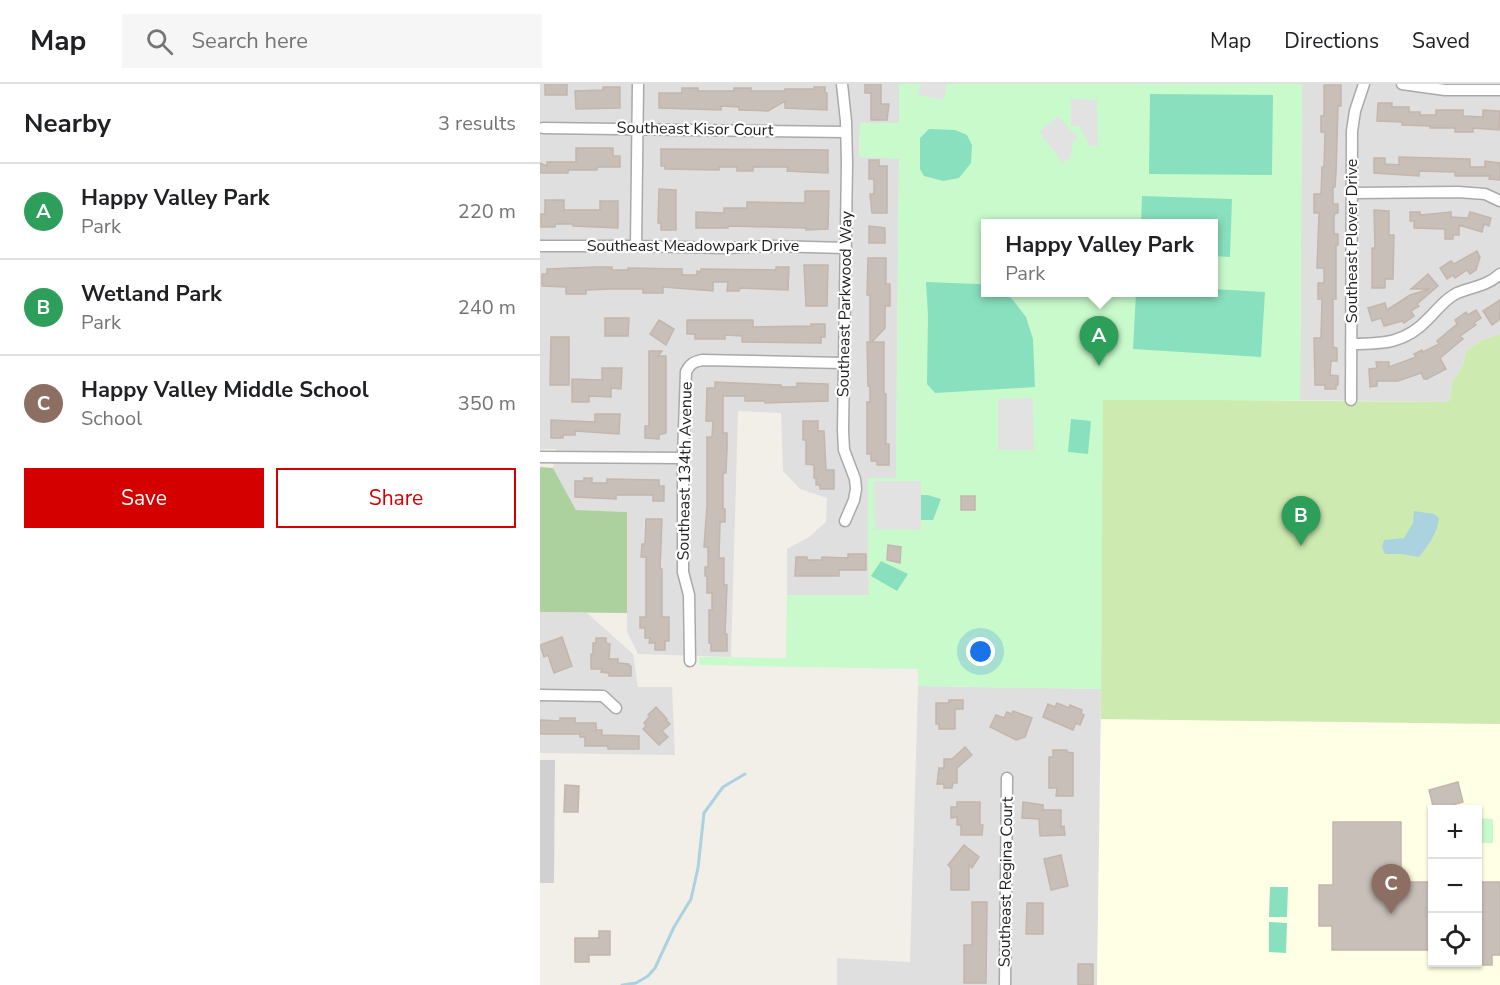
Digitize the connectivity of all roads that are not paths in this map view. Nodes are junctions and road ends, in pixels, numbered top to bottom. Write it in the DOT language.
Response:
graph roads {
  1 [pos="638,84"];
  2 [pos="842,84"];
  3 [pos="1364,84"];
  4 [pos="1402,84"];
  5 [pos="1483,87"];
  6 [pos="1500,90"];
  7 [pos="543,128"];
  8 [pos="637,128"];
  9 [pos="846,132"];
  10 [pos="1353,193"];
  11 [pos="1500,201"];
  12 [pos="540,246"];
  13 [pos="636,246"];
  14 [pos="846,248"];
  15 [pos="1500,274"];
  16 [pos="1352,344"];
  17 [pos="843,363"];
  18 [pos="1351,400"];
  19 [pos="540,457"];
  20 [pos="683,458"];
  21 [pos="844,520"];
  22 [pos="690,661"];
  23 [pos="540,695"];
  24 [pos="616,708"];
  25 [pos="1007,778"];
  26 [pos="1005,985"];
  1 -- 8 [label="street"];
  2 -- 9 [label="street, Southeast Parkwood Way"];
  3 -- 10 [label="street, Southeast Plover Drive"];
  4 -- 5 [label="street"];
  5 -- 6 [label="street"];
  7 -- 8 [label="street, Southeast Kisor Court"];
  8 -- 9 [label="street, Southeast Kisor Court"];
  8 -- 13 [label="street"];
  9 -- 14 [label="street, Southeast Parkwood Way"];
  10 -- 11 [label="street"];
  10 -- 16 [label="street, Southeast Plover Drive"];
  12 -- 13 [label="street, Southeast Meadowpark Drive"];
  13 -- 14 [label="street, Southeast Meadowpark Drive"];
  14 -- 17 [label="street, Southeast Parkwood Way"];
  15 -- 16 [label="street"];
  16 -- 18 [label="street, Southeast Plover Drive"];
  17 -- 20 [label="street, Southeast 134th Avenue"];
  17 -- 21 [label="street, Southeast Parkwood Way"];
  19 -- 20 [label="street"];
  20 -- 22 [label="street, Southeast 134th Avenue"];
  23 -- 24 [label="street"];
  25 -- 26 [label="street, Southeast Regina Court"];
}
